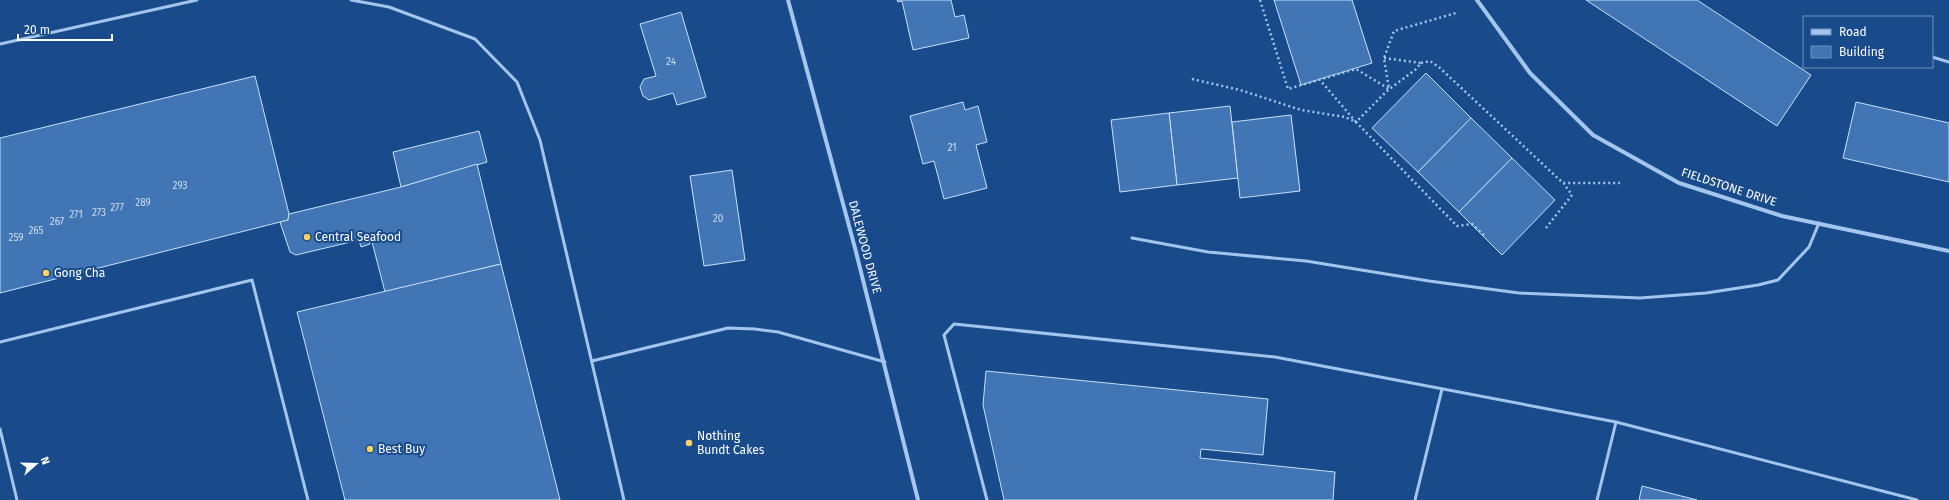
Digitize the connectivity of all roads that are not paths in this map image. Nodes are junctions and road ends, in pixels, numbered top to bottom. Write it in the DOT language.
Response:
graph roads {
  1 [pos="197,0"];
  2 [pos="351,0"];
  3 [pos="788,0"];
  4 [pos="1477,0"];
  5 [pos="0,44"];
  6 [pos="1933,57"];
  7 [pos="1949,62"];
  8 [pos="1819,223"];
  9 [pos="1132,238"];
  10 [pos="1949,251"];
  11 [pos="0,342"];
  12 [pos="592,361"];
  13 [pos="885,362"];
  14 [pos="1442,389"];
  15 [pos="1616,422"];
  16 [pos="0,429"];
  17 [pos="18,500"];
  18 [pos="308,500"];
  19 [pos="624,500"];
  20 [pos="918,500"];
  21 [pos="986,500"];
  22 [pos="1415,500"];
  23 [pos="1597,500"];
  24 [pos="1917,500"];
  1 -- 5 [label="lane"];
  2 -- 12 [label="lane"];
  3 -- 13 [label="street, DALEWOOD DRIVE"];
  4 -- 8 [label="street, FIELDSTONE DRIVE"];
  6 -- 7 [label="lane"];
  8 -- 9 [label="lane"];
  8 -- 10 [label="street, FIELDSTONE DRIVE"];
  11 -- 18 [label="lane"];
  12 -- 13 [label="lane"];
  12 -- 19 [label="lane"];
  13 -- 20 [label="street, DALEWOOD DRIVE"];
  14 -- 15 [label="lane"];
  14 -- 21 [label="lane"];
  14 -- 22 [label="lane"];
  15 -- 23 [label="lane"];
  15 -- 24 [label="lane"];
  16 -- 17 [label="lane"];
}
